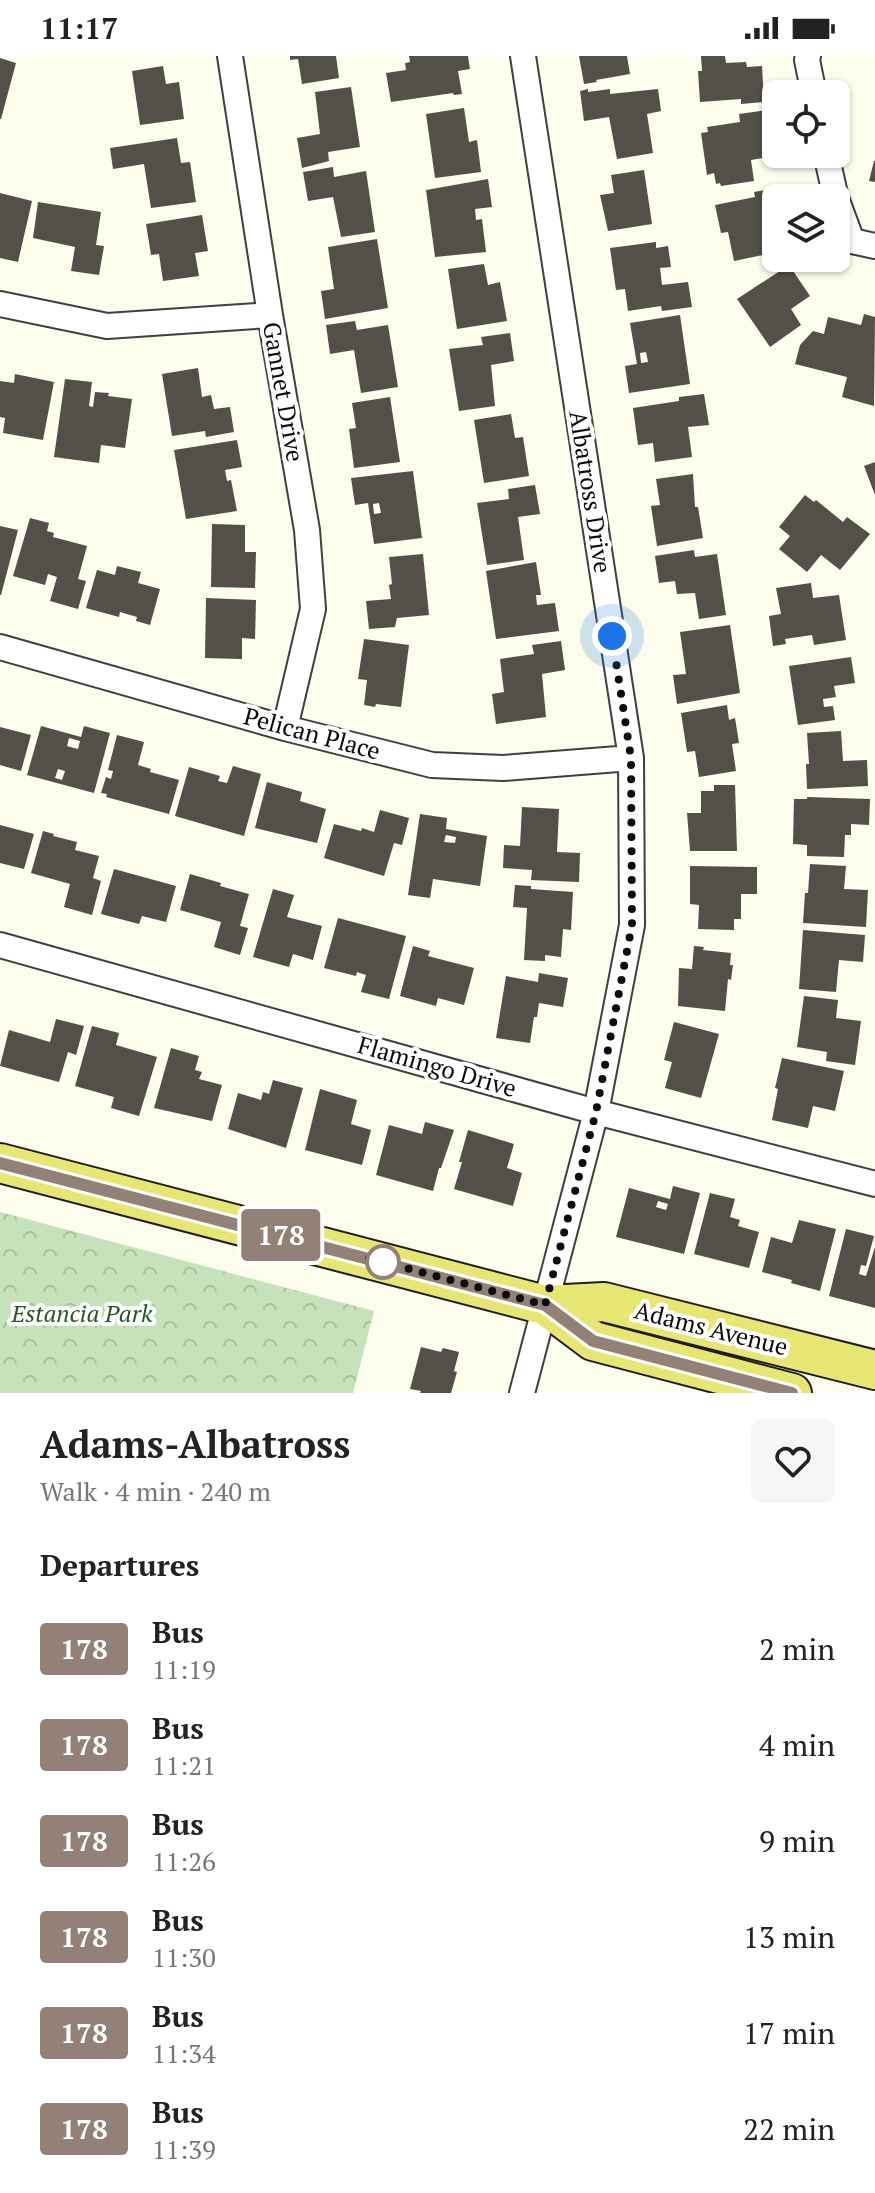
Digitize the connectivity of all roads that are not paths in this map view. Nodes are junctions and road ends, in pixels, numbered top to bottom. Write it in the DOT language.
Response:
graph roads {
  1 [pos="230,56"];
  2 [pos="523,56"];
  3 [pos="808,56"];
  4 [pos="811,80"];
  5 [pos="850,236"];
  6 [pos="875,246"];
  7 [pos="0,304"];
  8 [pos="270,315"];
  9 [pos="0,647"];
  10 [pos="285,728"];
  11 [pos="631,758"];
  12 [pos="0,945"];
  13 [pos="596,1112"];
  14 [pos="0,1163"];
  15 [pos="875,1182"];
  16 [pos="545,1305"];
  17 [pos="875,1370"];
  18 [pos="522,1393"];
  19 [pos="792,1393"];
  1 -- 8 [label="street, Gannet Drive"];
  2 -- 11 [label="street, Albatross Drive"];
  3 -- 4 [label="street"];
  5 -- 6 [label="street"];
  7 -- 8 [label="street"];
  8 -- 10 [label="street, Gannet Drive"];
  9 -- 10 [label="street, Pelican Place"];
  10 -- 11 [label="street, Pelican Place"];
  11 -- 13 [label="street, Albatross Drive"];
  12 -- 13 [label="street, Flamingo Drive"];
  13 -- 15 [label="street, Flamingo Drive"];
  13 -- 16 [label="street, Albatross Drive"];
  14 -- 16 [label="main road, Adams Avenue"];
  16 -- 17 [label="main road, Adams Avenue"];
  16 -- 18 [label="street, Albatross Drive"];
  16 -- 19 [label="main road, Adams Avenue"];
}
